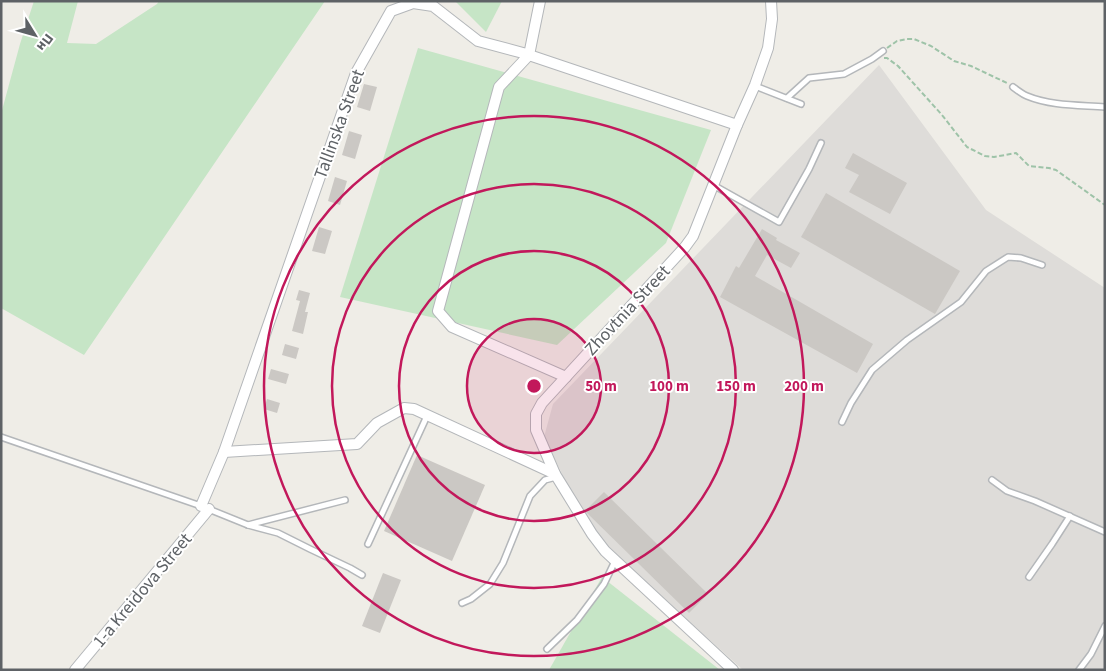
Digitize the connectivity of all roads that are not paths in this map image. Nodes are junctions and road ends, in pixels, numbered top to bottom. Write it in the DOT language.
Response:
graph roads {
  1 [pos="540,1"];
  2 [pos="771,1"];
  3 [pos="432,4"];
  4 [pos="883,51"];
  5 [pos="529,55"];
  6 [pos="754,85"];
  7 [pos="1013,87"];
  8 [pos="787,98"];
  9 [pos="801,104"];
  10 [pos="1105,107"];
  11 [pos="737,125"];
  12 [pos="821,143"];
  13 [pos="713,186"];
  14 [pos="1042,265"];
  15 [pos="566,377"];
  16 [pos="426,416"];
  17 [pos="842,422"];
  18 [pos="1,437"];
  19 [pos="224,452"];
  20 [pos="556,476"];
  21 [pos="992,480"];
  22 [pos="344,500"];
  23 [pos="205,508"];
  24 [pos="1070,516"];
  25 [pos="248,524"];
  26 [pos="1105,532"];
  27 [pos="368,544"];
  28 [pos="616,561"];
  29 [pos="362,575"];
  30 [pos="1029,577"];
  31 [pos="462,603"];
  32 [pos="1105,626"];
  33 [pos="547,649"];
  34 [pos="75,670"];
  35 [pos="733,670"];
  36 [pos="1079,670"];
  1 -- 5 [label="street"];
  2 -- 6 [label="street, Zhovtnia Street"];
  3 -- 5 [label="street, Tallinska Street"];
  3 -- 19 [label="street, Tallinska Street"];
  4 -- 8 [label="lane"];
  5 -- 11 [label="street, Tallinska Street"];
  5 -- 15 [label="street"];
  6 -- 8 [label="lane"];
  6 -- 11 [label="street, Zhovtnia Street"];
  7 -- 10 [label="lane"];
  8 -- 9 [label="lane"];
  11 -- 13 [label="street, Zhovtnia Street"];
  12 -- 13 [label="lane"];
  13 -- 15 [label="street, Zhovtnia Street"];
  14 -- 17 [label="lane"];
  15 -- 20 [label="street, Zhovtnia Street"];
  16 -- 19 [label="street"];
  16 -- 20 [label="street"];
  16 -- 27 [label="lane"];
  18 -- 23 [label="lane"];
  19 -- 23 [label="street, Tallinska Street"];
  20 -- 28 [label="street, Zhovtnia Street"];
  20 -- 31 [label="lane"];
  21 -- 24 [label="lane"];
  22 -- 25 [label="lane"];
  23 -- 25 [label="lane"];
  23 -- 34 [label="street, 1-a Kreidova Street"];
  24 -- 26 [label="lane"];
  24 -- 30 [label="lane"];
  25 -- 29 [label="lane"];
  28 -- 33 [label="lane"];
  28 -- 35 [label="street, Zhovtnia Street"];
  32 -- 36 [label="lane"];
}
